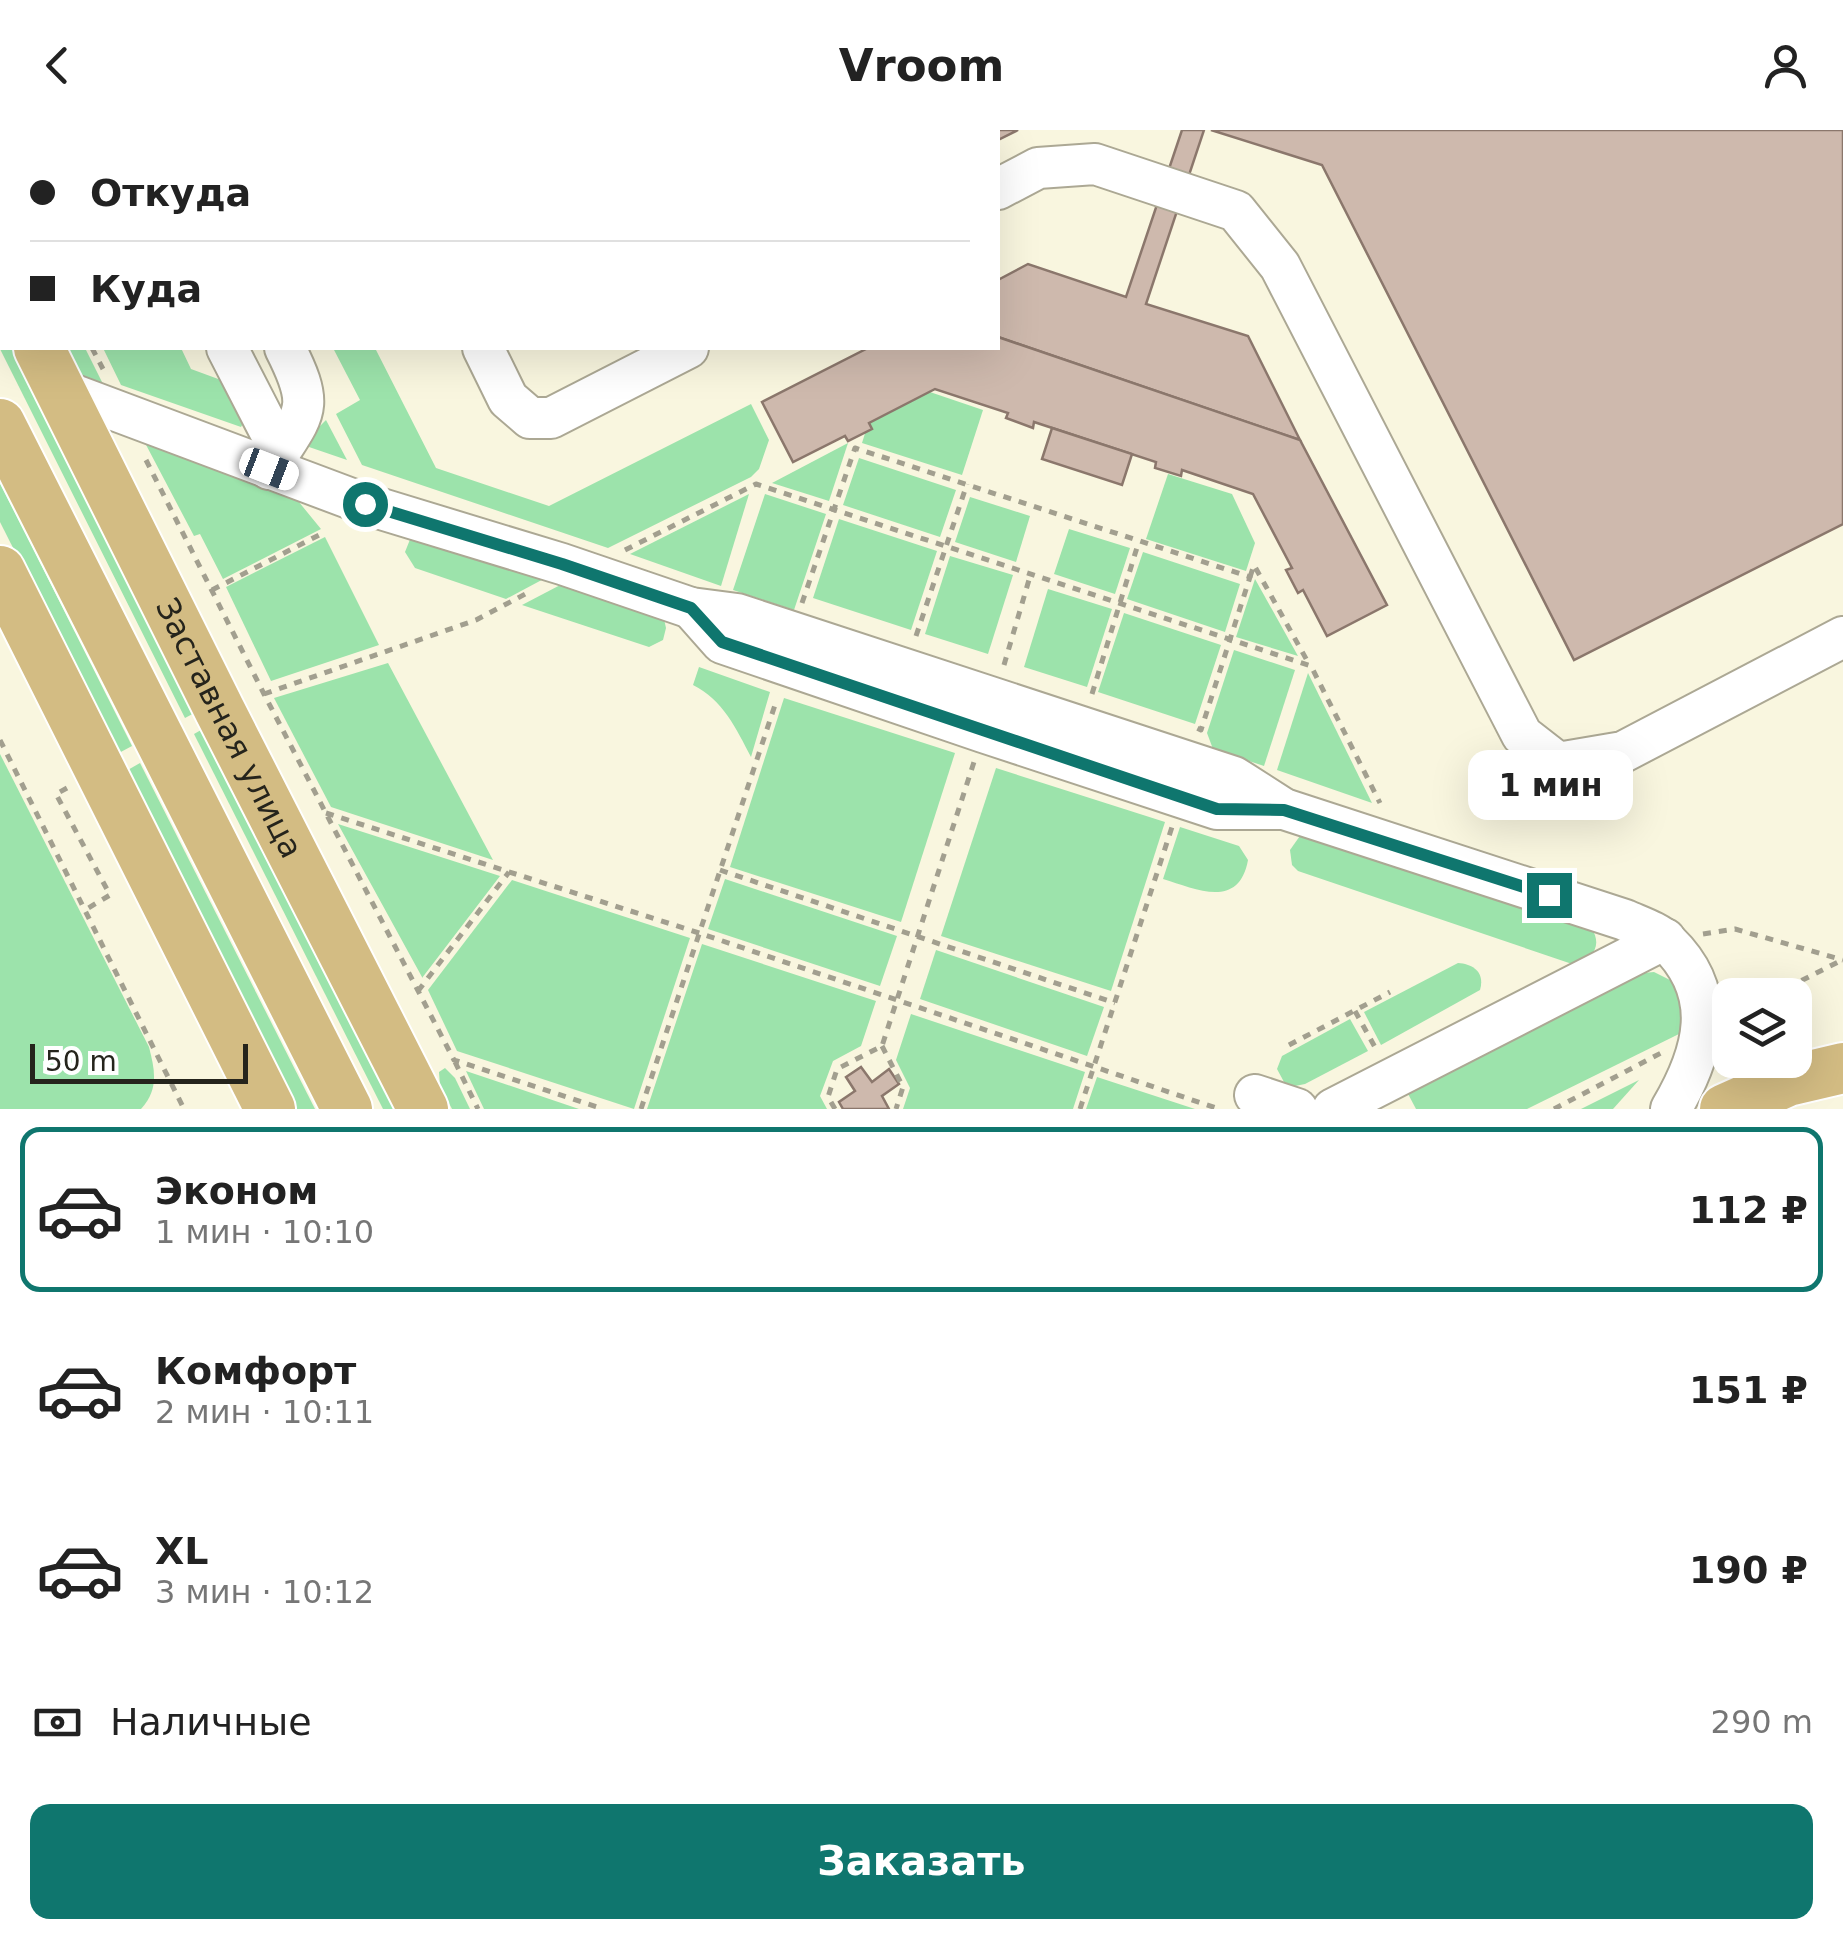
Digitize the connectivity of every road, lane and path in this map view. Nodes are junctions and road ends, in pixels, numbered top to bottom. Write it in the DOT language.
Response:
graph roads {
  1 [pos="1000,188"];
  2 [pos="93,350"];
  3 [pos="228,350"];
  4 [pos="286,350"];
  5 [pos="484,350"];
  6 [pos="684,350"];
  7 [pos="50,369"];
  8 [pos="0,424"];
  9 [pos="132,437"];
  10 [pos="274,460"];
  11 [pos="966,484"];
  12 [pos="835,509"];
  13 [pos="323,533"];
  14 [pos="1139,541"];
  15 [pos="946,546"];
  16 [pos="613,556"];
  17 [pos="0,571"];
  18 [pos="1032,572"];
  19 [pos="1250,577"];
  20 [pos="541,586"];
  21 [pos="212,590"];
  22 [pos="805,599"];
  23 [pos="1120,605"];
  24 [pos="916,636"];
  25 [pos="1843,637"];
  26 [pos="1230,640"];
  27 [pos="1310,666"];
  28 [pos="264,694"];
  29 [pos="1092,694"];
  30 [pos="778,695"];
  31 [pos="989,715"];
  32 [pos="1201,730"];
  33 [pos="0,740"];
  34 [pos="56,794"];
  35 [pos="1384,812"];
  36 [pos="326,813"];
  37 [pos="1173,824"];
  38 [pos="720,870"];
  39 [pos="509,872"];
  40 [pos="85,910"];
  41 [pos="699,934"];
  42 [pos="918,936"];
  43 [pos="1665,940"];
  44 [pos="1843,960"];
  45 [pos="1807,978"];
  46 [pos="418,991"];
  47 [pos="1390,992"];
  48 [pos="898,1000"];
  49 [pos="1115,1003"];
  50 [pos="1703,1031"];
  51 [pos="1289,1044"];
  52 [pos="882,1046"];
  53 [pos="454,1060"];
  54 [pos="1094,1067"];
  55 [pos="1843,1068"];
  56 [pos="1237,1102"];
  57 [pos="184,1109"];
  58 [pos="270,1109"];
  59 [pos="348,1109"];
  60 [pos="423,1109"];
  61 [pos="478,1109"];
  62 [pos="604,1109"];
  63 [pos="641,1109"];
  64 [pos="835,1109"];
  65 [pos="896,1109"];
  66 [pos="1080,1109"];
  67 [pos="1297,1109"];
  68 [pos="1333,1109"];
  69 [pos="1554,1109"];
  70 [pos="1671,1109"];
  71 [pos="1724,1109"];
  1 -- 25 [label="street"];
  2 -- 9 [label="path"];
  3 -- 10 [label="street"];
  4 -- 10 [label="street"];
  5 -- 6 [label="street"];
  7 -- 9 [label="main road, Заставная улица"];
  8 -- 59 [label="main road, Заставная улица"];
  9 -- 10 [label="street"];
  9 -- 21 [label="path"];
  9 -- 60 [label="main road, Заставная улица"];
  10 -- 31 [label="street"];
  11 -- 12 [label="path"];
  11 -- 14 [label="path"];
  11 -- 15 [label="path"];
  12 -- 15 [label="path"];
  12 -- 16 [label="path"];
  12 -- 22 [label="path"];
  13 -- 21 [label="path"];
  14 -- 19 [label="path"];
  14 -- 23 [label="path"];
  15 -- 18 [label="path"];
  15 -- 24 [label="path"];
  17 -- 58 [label="main road"];
  18 -- 23 [label="path"];
  18 -- 31 [label="path"];
  19 -- 26 [label="path"];
  19 -- 27 [label="path"];
  20 -- 28 [label="path"];
  21 -- 28 [label="path"];
  23 -- 26 [label="path"];
  23 -- 29 [label="path"];
  26 -- 27 [label="path"];
  26 -- 32 [label="path"];
  27 -- 35 [label="path"];
  28 -- 36 [label="path"];
  30 -- 38 [label="path"];
  31 -- 42 [label="path"];
  31 -- 43 [label="street"];
  33 -- 40 [label="path"];
  34 -- 40 [label="path"];
  36 -- 39 [label="path"];
  36 -- 46 [label="path"];
  37 -- 49 [label="path"];
  38 -- 41 [label="path"];
  38 -- 42 [label="path"];
  39 -- 41 [label="path"];
  39 -- 46 [label="path"];
  40 -- 57 [label="path"];
  41 -- 48 [label="path"];
  41 -- 63 [label="path"];
  42 -- 48 [label="path"];
  42 -- 49 [label="path"];
  43 -- 44 [label="path"];
  43 -- 50 [label="street"];
  43 -- 68 [label="street"];
  44 -- 45 [label="path"];
  46 -- 53 [label="path"];
  47 -- 51 [label="path"];
  48 -- 52 [label="path"];
  48 -- 54 [label="path"];
  49 -- 54 [label="path"];
  50 -- 69 [label="path"];
  50 -- 70 [label="street"];
  52 -- 64 [label="path"];
  52 -- 65 [label="path"];
  53 -- 61 [label="path"];
  53 -- 62 [label="path"];
  54 -- 56 [label="path"];
  54 -- 66 [label="path"];
  55 -- 71 [label="main road"];
  56 -- 67 [label="street"];
}
